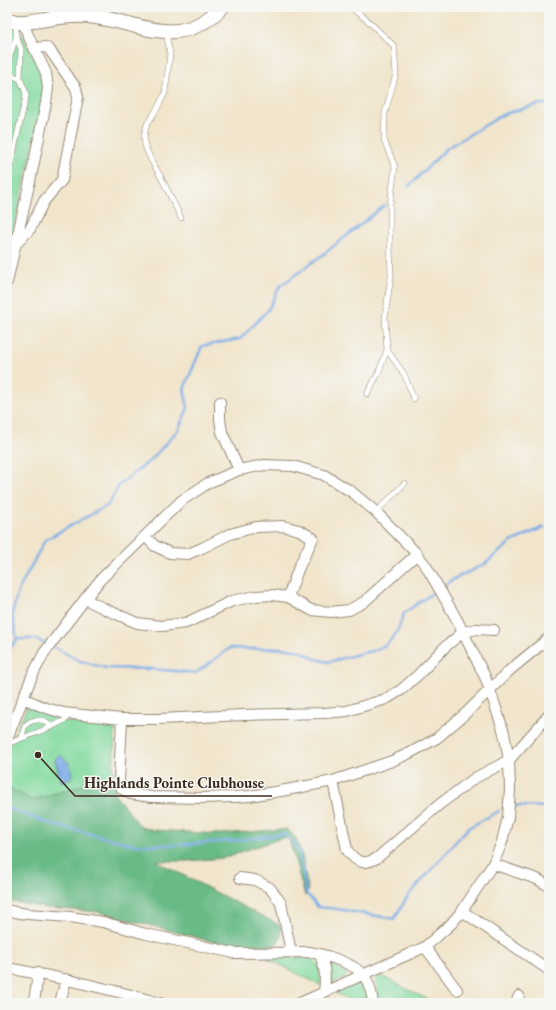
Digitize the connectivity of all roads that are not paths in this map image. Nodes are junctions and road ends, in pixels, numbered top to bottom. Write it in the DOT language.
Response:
graph roads {
  1 [pos="8,7"];
  2 [pos="222,7"];
  3 [pos="350,7"];
  4 [pos="13,19"];
  5 [pos="166,32"];
  6 [pos="16,37"];
  7 [pos="35,48"];
  8 [pos="7,64"];
  9 [pos="7,73"];
  10 [pos="20,78"];
  11 [pos="7,181"];
  12 [pos="181,218"];
  13 [pos="16,245"];
  14 [pos="7,282"];
  15 [pos="387,350"];
  16 [pos="367,394"];
  17 [pos="414,399"];
  18 [pos="220,402"];
  19 [pos="239,470"];
  20 [pos="405,483"];
  21 [pos="376,512"];
  22 [pos="145,536"];
  23 [pos="417,554"];
  24 [pos="288,597"];
  25 [pos="85,599"];
  26 [pos="494,630"];
  27 [pos="463,632"];
  28 [pos="549,638"];
  29 [pos="490,690"];
  30 [pos="23,698"];
  31 [pos="69,714"];
  32 [pos="549,715"];
  33 [pos="122,719"];
  34 [pos="51,727"];
  35 [pos="22,738"];
  36 [pos="7,739"];
  37 [pos="7,744"];
  38 [pos="510,760"];
  39 [pos="333,781"];
  40 [pos="493,864"];
  41 [pos="240,878"];
  42 [pos="549,886"];
  43 [pos="7,910"];
  44 [pos="462,911"];
  45 [pos="425,947"];
  46 [pos="291,952"];
  47 [pos="320,954"];
  48 [pos="7,968"];
  49 [pos="549,970"];
  50 [pos="38,973"];
  51 [pos="364,975"];
  52 [pos="66,979"];
  53 [pos="457,990"];
  54 [pos="324,992"];
  55 [pos="307,1001"];
  56 [pos="34,1003"];
  57 [pos="60,1003"];
  58 [pos="160,1003"];
  59 [pos="373,1003"];
  1 -- 4 [label="lane"];
  2 -- 5 [label="main road"];
  3 -- 15 [label="lane"];
  4 -- 5 [label="main road"];
  4 -- 6 [label="lane"];
  4 -- 7 [label="street"];
  5 -- 12 [label="lane"];
  6 -- 8 [label="lane"];
  6 -- 10 [label="lane"];
  7 -- 13 [label="street"];
  7 -- 13 [label="street"];
  9 -- 10 [label="lane"];
  10 -- 11 [label="lane"];
  13 -- 14 [label="street"];
  15 -- 16 [label="lane"];
  15 -- 17 [label="lane"];
  18 -- 19 [label="street"];
  19 -- 21 [label="street"];
  19 -- 22 [label="street"];
  20 -- 21 [label="lane"];
  21 -- 23 [label="street"];
  22 -- 24 [label="street"];
  22 -- 25 [label="street"];
  23 -- 24 [label="street"];
  23 -- 27 [label="street"];
  24 -- 25 [label="street"];
  25 -- 30 [label="street"];
  26 -- 27 [label="street"];
  27 -- 29 [label="street"];
  27 -- 33 [label="street"];
  28 -- 29 [label="street"];
  29 -- 38 [label="street"];
  29 -- 39 [label="street"];
  30 -- 31 [label="street"];
  30 -- 36 [label="street"];
  31 -- 33 [label="street"];
  31 -- 34 [label="lane"];
  32 -- 38 [label="street"];
  33 -- 39 [label="street"];
  34 -- 35 [label="lane"];
  34 -- 35 [label="lane"];
  35 -- 37 [label="lane"];
  38 -- 39 [label="street"];
  38 -- 40 [label="street"];
  40 -- 42 [label="street"];
  40 -- 44 [label="street"];
  41 -- 46 [label="street"];
  43 -- 46 [label="street"];
  44 -- 45 [label="street"];
  44 -- 49 [label="street"];
  45 -- 51 [label="street"];
  45 -- 53 [label="street"];
  46 -- 47 [label="street"];
  47 -- 51 [label="street"];
  47 -- 54 [label="street"];
  48 -- 50 [label="street"];
  50 -- 52 [label="street"];
  50 -- 56 [label="street"];
  51 -- 54 [label="street"];
  51 -- 59 [label="street"];
  52 -- 57 [label="street"];
  52 -- 58 [label="street"];
  54 -- 55 [label="street"];
}
